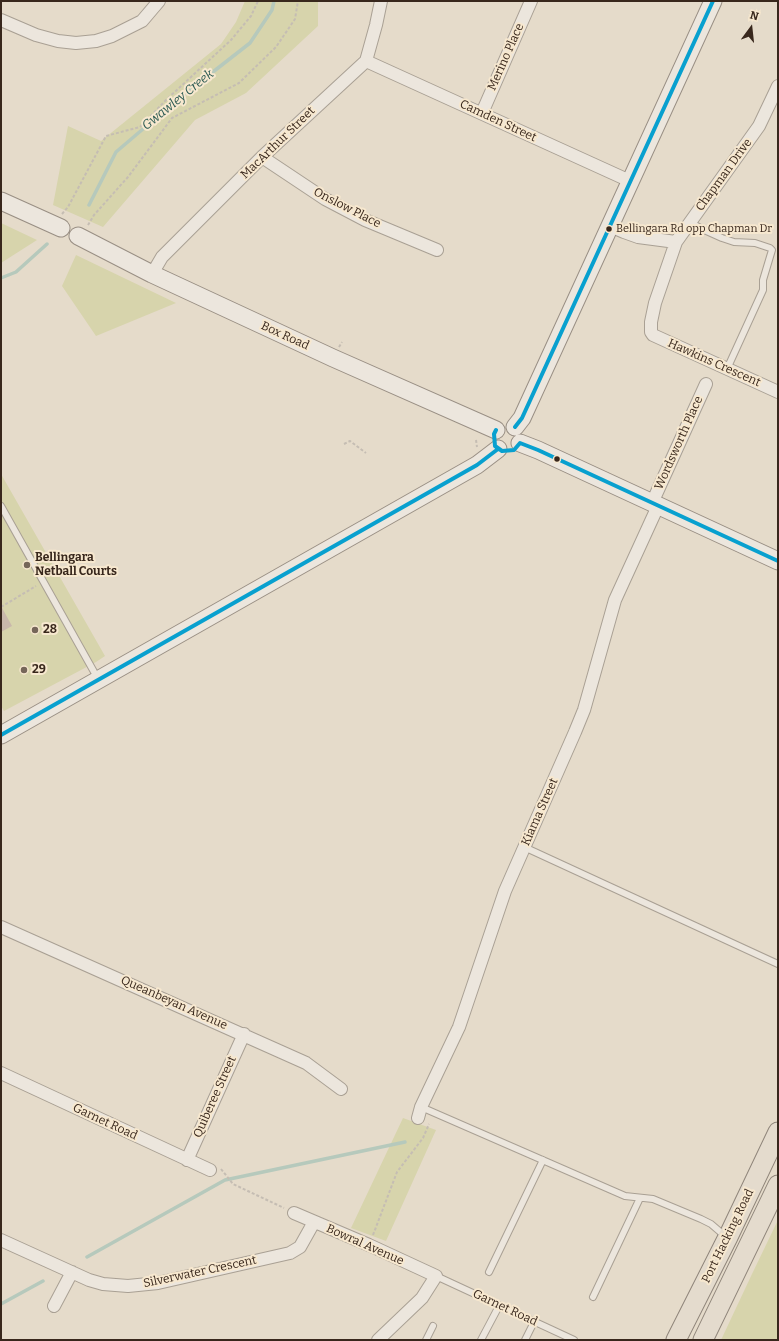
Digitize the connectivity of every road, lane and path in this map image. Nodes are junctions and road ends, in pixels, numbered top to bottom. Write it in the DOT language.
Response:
graph roads {
  1 [pos="159,1"];
  2 [pos="258,1"];
  3 [pos="298,1"];
  4 [pos="381,1"];
  5 [pos="531,1"];
  6 [pos="713,1"];
  7 [pos="1,20"];
  8 [pos="366,61"];
  9 [pos="778,86"];
  10 [pos="482,113"];
  11 [pos="262,157"];
  12 [pos="630,182"];
  13 [pos="1,201"];
  14 [pos="62,221"];
  15 [pos="690,222"];
  16 [pos="610,226"];
  17 [pos="79,237"];
  18 [pos="676,242"];
  19 [pos="437,250"];
  20 [pos="152,274"];
  21 [pos="652,332"];
  22 [pos="727,368"];
  23 [pos="706,384"];
  24 [pos="778,392"];
  25 [pos="515,427"];
  26 [pos="496,430"];
  27 [pos="476,440"];
  28 [pos="520,443"];
  29 [pos="344,444"];
  30 [pos="477,448"];
  31 [pos="498,449"];
  32 [pos="366,453"];
  33 [pos="655,504"];
  34 [pos="1,506"];
  35 [pos="778,561"];
  36 [pos="43,582"];
  37 [pos="1,607"];
  38 [pos="99,681"];
  39 [pos="1,735"];
  40 [pos="524,847"];
  41 [pos="1,927"];
  42 [pos="778,964"];
  43 [pos="244,1034"];
  44 [pos="1,1073"];
  45 [pos="341,1089"];
  46 [pos="420,1112"];
  47 [pos="778,1132"];
  48 [pos="187,1160"];
  49 [pos="543,1160"];
  50 [pos="215,1169"];
  51 [pos="778,1185"];
  52 [pos="640,1198"];
  53 [pos="294,1213"];
  54 [pos="314,1222"];
  55 [pos="728,1238"];
  56 [pos="1,1240"];
  57 [pos="369,1245"];
  58 [pos="72,1272"];
  59 [pos="489,1272"];
  60 [pos="436,1276"];
  61 [pos="593,1297"];
  62 [pos="54,1306"];
  63 [pos="499,1306"];
  64 [pos="534,1322"];
  65 [pos="433,1326"];
  66 [pos="378,1340"];
  67 [pos="426,1340"];
  68 [pos="481,1340"];
  69 [pos="525,1340"];
  70 [pos="574,1340"];
  71 [pos="676,1340"];
  72 [pos="703,1340"];
  1 -- 7 [label="street"];
  2 -- 14 [label="path"];
  3 -- 17 [label="path"];
  4 -- 8 [label="street"];
  5 -- 10 [label="street, Merino Place"];
  6 -- 12 [label="street"];
  8 -- 10 [label="street, Camden Street"];
  8 -- 11 [label="street, MacArthur Street"];
  9 -- 15 [label="street, Chapman Drive"];
  10 -- 12 [label="street, Camden Street"];
  11 -- 19 [label="street, Onslow Place"];
  11 -- 20 [label="street, MacArthur Street"];
  12 -- 16 [label="street"];
  13 -- 14 [label="street, Box Road"];
  14 -- 17 [label="street, Box Road"];
  15 -- 18 [label="street, Chapman Drive"];
  15 -- 22 [label="lane"];
  16 -- 18 [label="street"];
  16 -- 25 [label="street"];
  17 -- 20 [label="street, Box Road"];
  18 -- 21 [label="street, Chapman Drive"];
  20 -- 26 [label="street, Box Road"];
  21 -- 22 [label="street, Hawkins Crescent"];
  22 -- 24 [label="street, Hawkins Crescent"];
  23 -- 33 [label="street, Wordsworth Place"];
  25 -- 26 [label="street"];
  25 -- 28 [label="street"];
  26 -- 31 [label="street"];
  27 -- 30 [label="path"];
  28 -- 31 [label="street"];
  28 -- 33 [label="street"];
  29 -- 32 [label="path"];
  31 -- 38 [label="street"];
  33 -- 35 [label="street"];
  33 -- 40 [label="street, Kiama Street"];
  34 -- 36 [label="lane"];
  36 -- 37 [label="path"];
  36 -- 38 [label="lane"];
  38 -- 39 [label="street"];
  40 -- 42 [label="lane"];
  40 -- 46 [label="street, Kiama Street"];
  41 -- 43 [label="street, Queanbeyan Avenue"];
  43 -- 45 [label="street, Queanbeyan Avenue"];
  43 -- 48 [label="street, Quiberee Street"];
  44 -- 48 [label="street, Garnet Road"];
  46 -- 49 [label="lane"];
  46 -- 57 [label="path"];
  47 -- 55 [label="main road, Port Hacking Road"];
  48 -- 50 [label="street, Garnet Road"];
  49 -- 52 [label="lane"];
  49 -- 59 [label="lane"];
  50 -- 53 [label="path"];
  51 -- 72 [label="main road, Port Hacking Road"];
  52 -- 55 [label="lane"];
  52 -- 61 [label="lane"];
  53 -- 54 [label="street, Bowral Avenue"];
  54 -- 57 [label="street, Bowral Avenue"];
  54 -- 58 [label="street, Silverwater Crescent"];
  55 -- 71 [label="main road, Port Hacking Road"];
  56 -- 58 [label="street, Silverwater Crescent"];
  57 -- 60 [label="street, Bowral Avenue"];
  58 -- 62 [label="street"];
  60 -- 63 [label="lane, Garnet Road"];
  60 -- 66 [label="street"];
  63 -- 64 [label="lane, Garnet Road"];
  63 -- 68 [label="lane"];
  64 -- 69 [label="lane"];
  64 -- 70 [label="lane, Garnet Road"];
  65 -- 67 [label="lane"];
}
